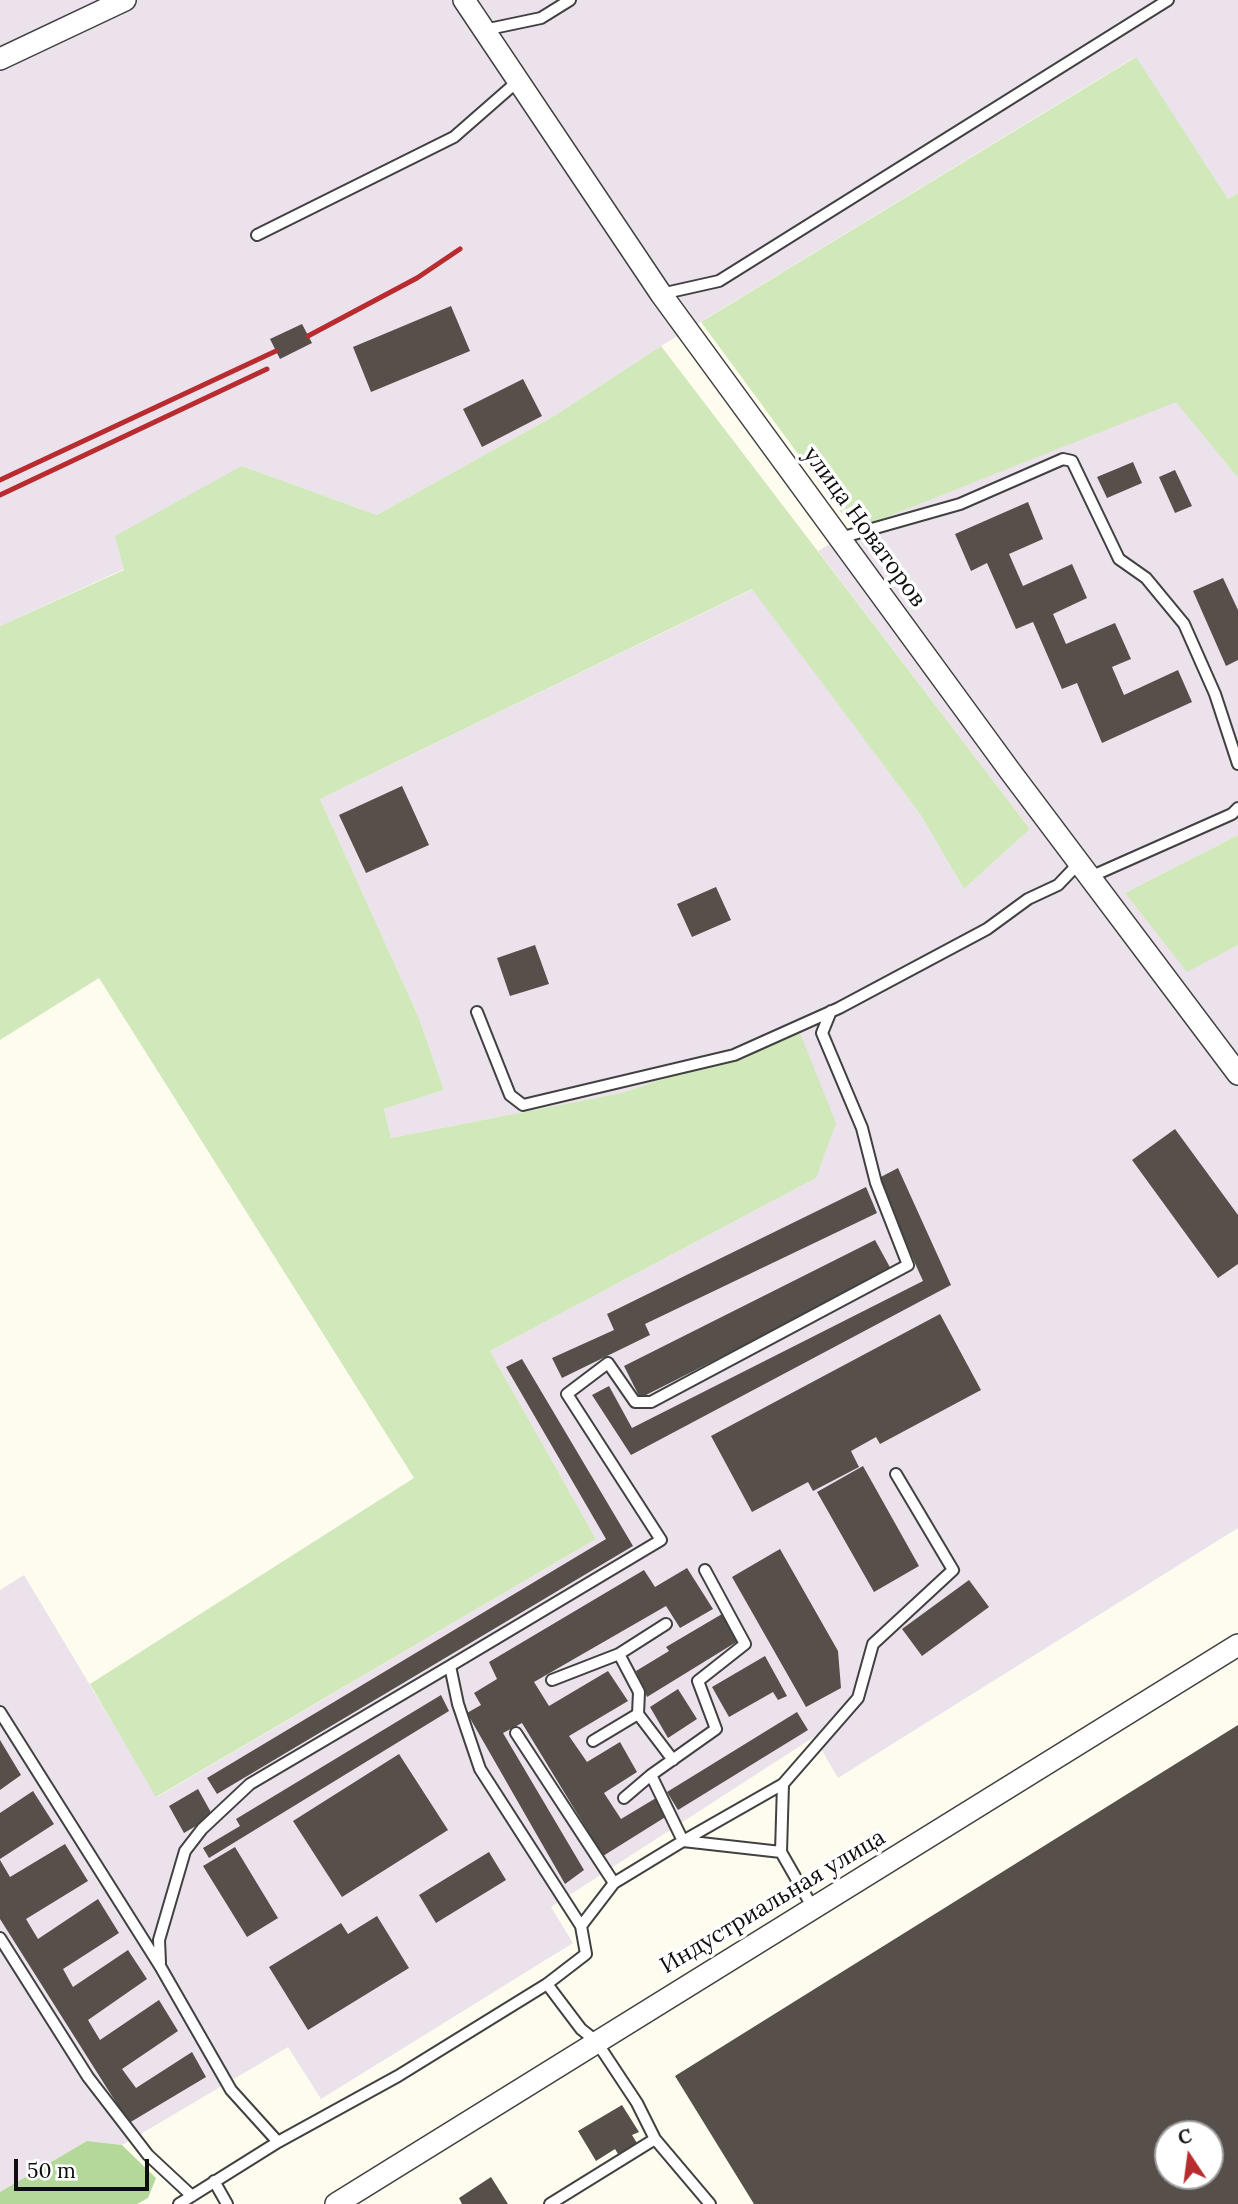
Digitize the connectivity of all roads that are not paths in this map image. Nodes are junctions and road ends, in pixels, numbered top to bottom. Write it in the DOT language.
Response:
graph roads {
  1 [pos="125,0"];
  2 [pos="464,0"];
  3 [pos="570,0"];
  4 [pos="1168,0"];
  5 [pos="484,30"];
  6 [pos="0,59"];
  7 [pos="518,81"];
  8 [pos="257,235"];
  9 [pos="660,294"];
  10 [pos="840,538"];
  11 [pos="1238,764"];
  12 [pos="1238,808"];
  13 [pos="1085,870"];
  14 [pos="831,1011"];
  15 [pos="478,1012"];
  16 [pos="1238,1074"];
  17 [pos="895,1474"];
  18 [pos="705,1570"];
  19 [pos="666,1624"];
  20 [pos="1238,1645"];
  21 [pos="619,1654"];
  22 [pos="450,1666"];
  23 [pos="552,1680"];
  24 [pos="0,1712"];
  25 [pos="638,1714"];
  26 [pos="516,1733"];
  27 [pos="593,1741"];
  28 [pos="673,1760"];
  29 [pos="651,1775"];
  30 [pos="783,1784"];
  31 [pos="624,1798"];
  32 [pos="683,1841"];
  33 [pos="781,1852"];
  34 [pos="614,1883"];
  35 [pos="813,1908"];
  36 [pos="581,1926"];
  37 [pos="0,1938"];
  38 [pos="160,1966"];
  39 [pos="547,1984"];
  40 [pos="596,2041"];
  41 [pos="655,2139"];
  42 [pos="278,2142"];
  43 [pos="214,2181"];
  44 [pos="192,2196"];
  45 [pos="179,2204"];
  46 [pos="227,2204"];
  47 [pos="336,2204"];
  48 [pos="550,2204"];
  49 [pos="710,2204"];
  1 -- 6 [label="street"];
  2 -- 5 [label="street, улица Новаторов"];
  3 -- 5 [label="lane"];
  4 -- 9 [label="lane"];
  5 -- 7 [label="street, улица Новаторов"];
  7 -- 8 [label="lane"];
  7 -- 9 [label="street, улица Новаторов"];
  9 -- 10 [label="street, улица Новаторов"];
  10 -- 11 [label="lane"];
  10 -- 13 [label="street, улица Новаторов"];
  12 -- 13 [label="lane"];
  13 -- 14 [label="lane"];
  13 -- 16 [label="street, улица Новаторов"];
  14 -- 15 [label="lane"];
  14 -- 22 [label="lane"];
  17 -- 30 [label="lane"];
  18 -- 28 [label="lane"];
  19 -- 21 [label="lane"];
  20 -- 35 [label="street, Индустриальная улица"];
  21 -- 23 [label="lane"];
  21 -- 25 [label="lane"];
  22 -- 36 [label="lane"];
  22 -- 38 [label="lane"];
  24 -- 38 [label="lane"];
  25 -- 27 [label="lane"];
  25 -- 28 [label="lane"];
  26 -- 34 [label="lane"];
  28 -- 29 [label="lane"];
  29 -- 31 [label="lane"];
  29 -- 32 [label="lane"];
  30 -- 32 [label="lane"];
  30 -- 33 [label="lane"];
  32 -- 33 [label="lane"];
  32 -- 34 [label="lane"];
  33 -- 35 [label="lane"];
  34 -- 36 [label="lane"];
  35 -- 40 [label="street, Индустриальная улица"];
  36 -- 39 [label="lane"];
  37 -- 44 [label="lane"];
  38 -- 42 [label="lane"];
  39 -- 40 [label="lane"];
  39 -- 42 [label="lane"];
  40 -- 41 [label="lane"];
  40 -- 47 [label="street, Индустриальная улица"];
  41 -- 48 [label="lane"];
  41 -- 49 [label="lane"];
  42 -- 43 [label="lane"];
  43 -- 44 [label="lane"];
  43 -- 46 [label="lane"];
  44 -- 45 [label="lane"];
}
